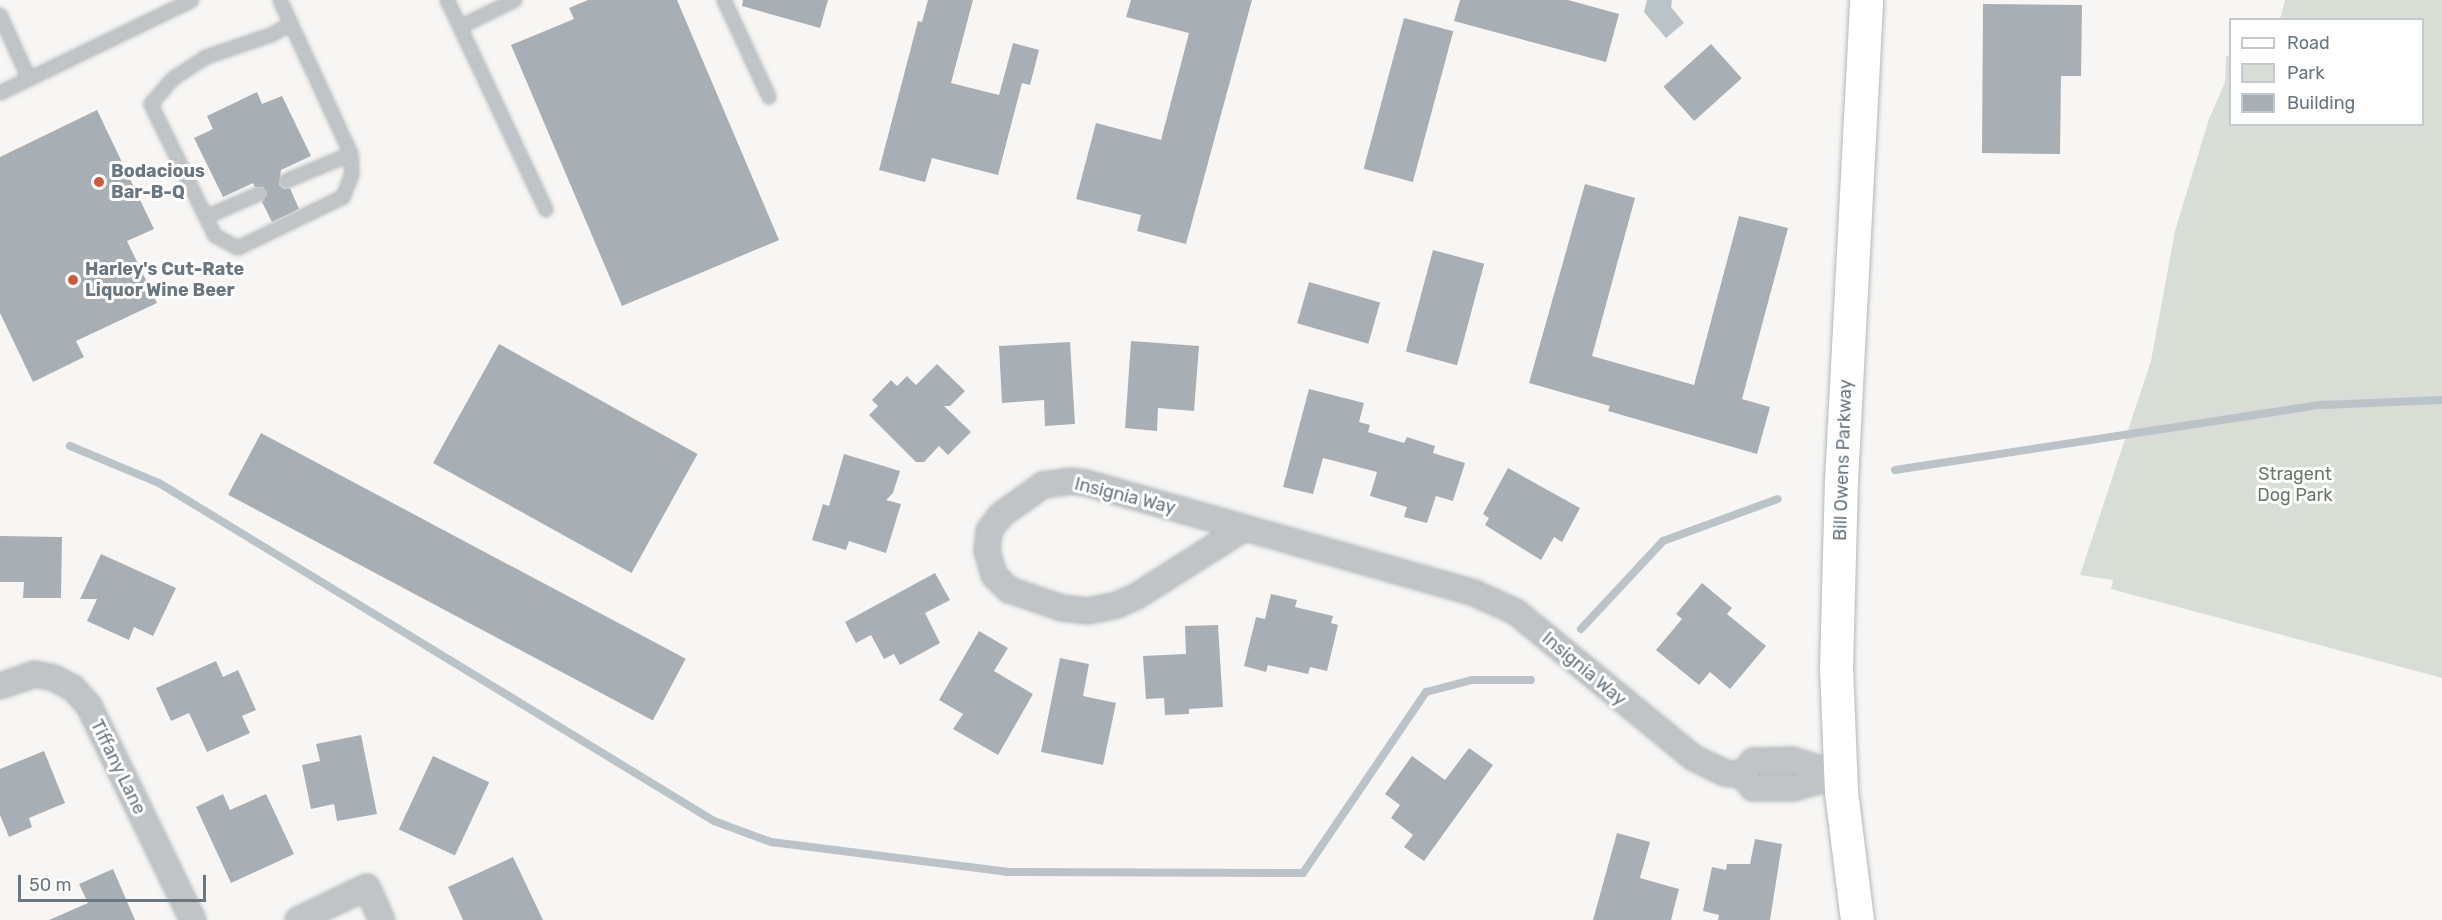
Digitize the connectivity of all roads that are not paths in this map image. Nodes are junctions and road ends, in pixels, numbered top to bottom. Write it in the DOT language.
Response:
graph roads {
  1 [pos="192,0"];
  2 [pos="280,0"];
  3 [pos="447,0"];
  4 [pos="515,0"];
  5 [pos="724,0"];
  6 [pos="1866,0"];
  7 [pos="0,15"];
  8 [pos="291,24"];
  9 [pos="460,27"];
  10 [pos="29,79"];
  11 [pos="0,93"];
  12 [pos="769,97"];
  13 [pos="351,154"];
  14 [pos="286,181"];
  15 [pos="258,194"];
  16 [pos="546,210"];
  17 [pos="206,217"];
  18 [pos="1244,528"];
  19 [pos="0,686"];
  20 [pos="1840,775"];
  21 [pos="193,920"];
  22 [pos="298,920"];
  23 [pos="382,920"];
  24 [pos="1857,920"];
  1 -- 10 [label="lane"];
  2 -- 8 [label="lane"];
  3 -- 9 [label="lane"];
  4 -- 9 [label="lane"];
  5 -- 12 [label="lane"];
  6 -- 20 [label="main road, Bill Owens Parkway"];
  7 -- 10 [label="lane"];
  8 -- 13 [label="lane"];
  8 -- 17 [label="lane"];
  9 -- 16 [label="lane"];
  10 -- 11 [label="lane"];
  13 -- 14 [label="lane"];
  13 -- 17 [label="lane"];
  15 -- 17 [label="lane"];
  18 -- 18 [label="street, Insignia Way"];
  18 -- 20 [label="street, Insignia Way"];
  19 -- 21 [label="street, Tiffany Lane"];
  20 -- 24 [label="main road, Bill Owens Parkway"];
  22 -- 23 [label="street"];
}
